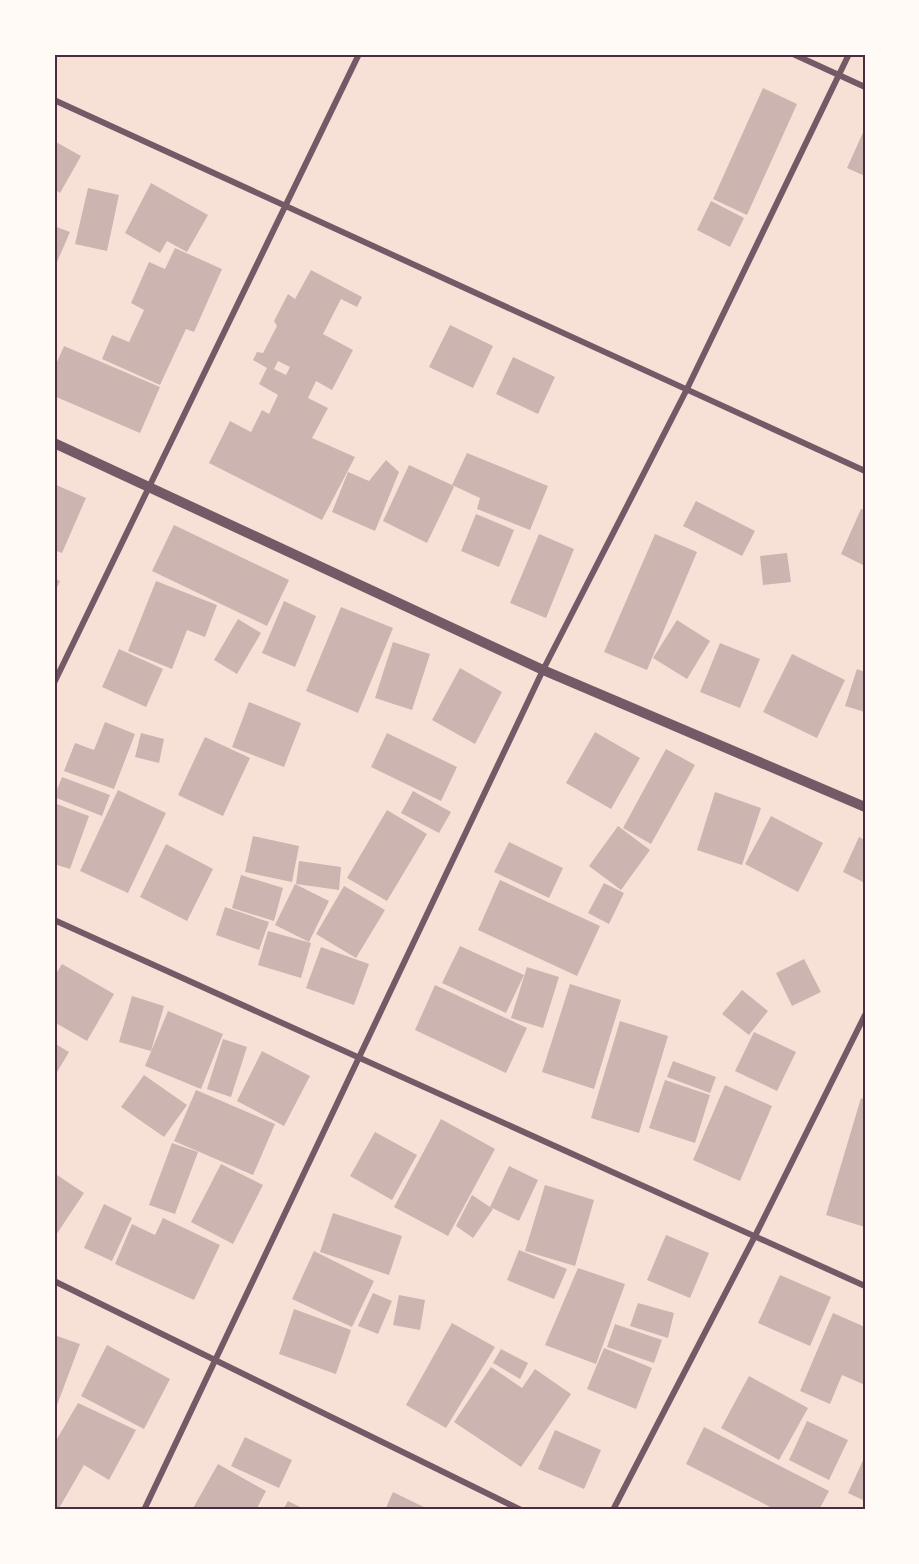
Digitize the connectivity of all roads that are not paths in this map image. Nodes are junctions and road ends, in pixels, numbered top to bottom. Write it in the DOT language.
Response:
graph roads {
  1 [pos="359,54"];
  2 [pos="793,54"];
  3 [pos="849,54"];
  4 [pos="838,75"];
  5 [pos="865,87"];
  6 [pos="54,100"];
  7 [pos="287,207"];
  8 [pos="686,391"];
  9 [pos="54,442"];
  10 [pos="865,471"];
  11 [pos="148,487"];
  12 [pos="543,670"];
  13 [pos="54,683"];
  14 [pos="865,807"];
  15 [pos="54,920"];
  16 [pos="865,1015"];
  17 [pos="358,1056"];
  18 [pos="756,1234"];
  19 [pos="54,1281"];
  20 [pos="865,1286"];
  21 [pos="217,1359"];
  22 [pos="144,1510"];
  23 [pos="521,1510"];
  24 [pos="613,1510"];
  1 -- 7 [label="street"];
  2 -- 4 [label="street"];
  3 -- 4 [label="street"];
  4 -- 5 [label="street"];
  4 -- 8 [label="street"];
  6 -- 7 [label="street"];
  7 -- 8 [label="street"];
  7 -- 11 [label="street"];
  8 -- 10 [label="street"];
  8 -- 12 [label="street"];
  9 -- 11 [label="street"];
  11 -- 12 [label="street"];
  11 -- 13 [label="street"];
  12 -- 14 [label="street"];
  12 -- 17 [label="street"];
  15 -- 17 [label="street"];
  16 -- 18 [label="street"];
  17 -- 18 [label="street"];
  17 -- 21 [label="street"];
  18 -- 20 [label="street"];
  18 -- 24 [label="street"];
  19 -- 21 [label="street"];
  21 -- 22 [label="street"];
  21 -- 23 [label="street"];
}
